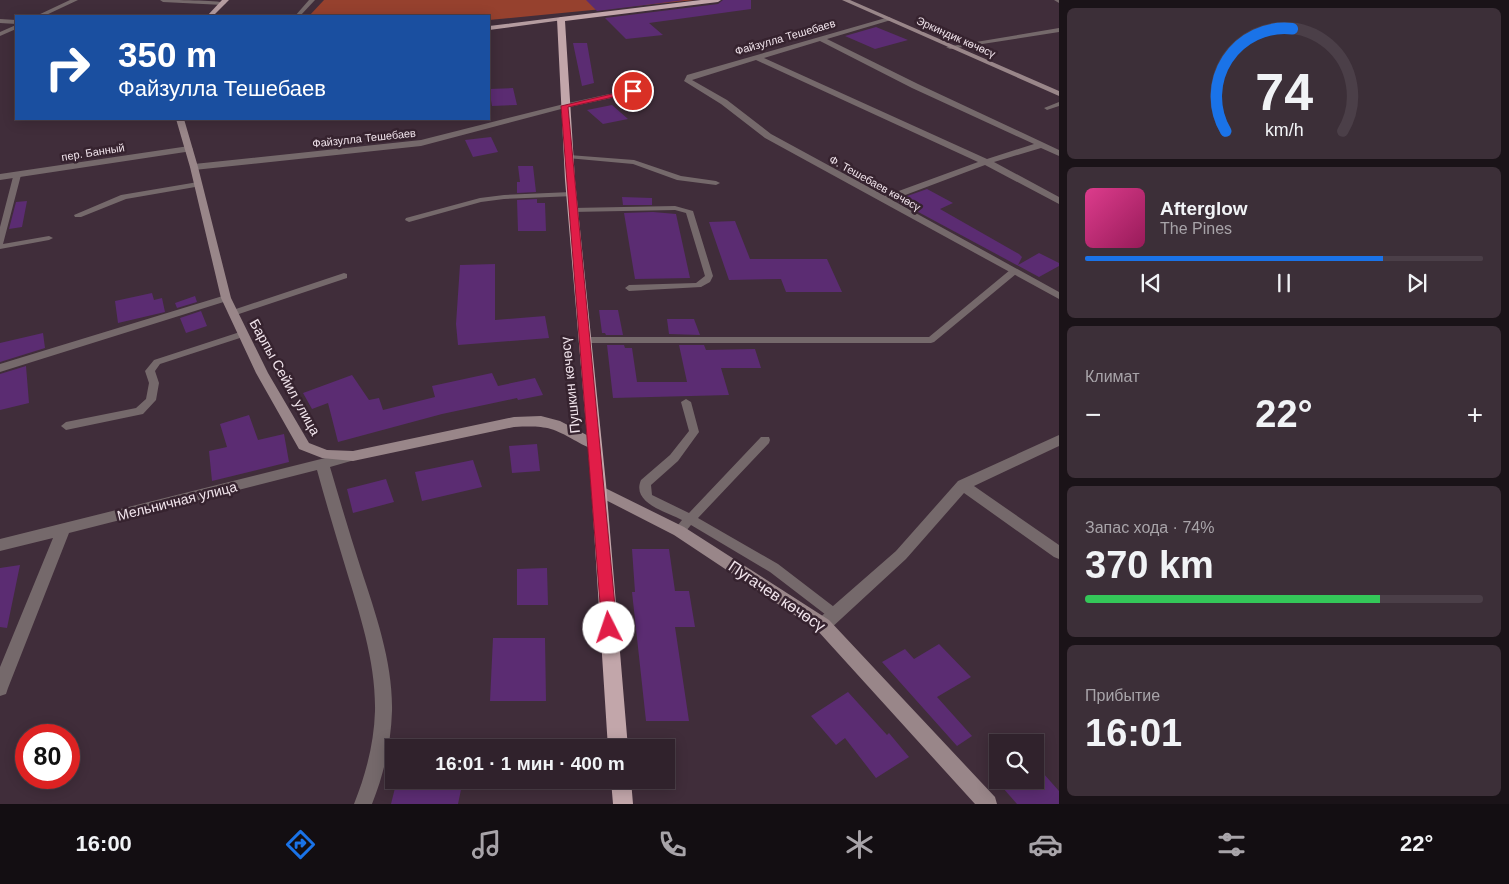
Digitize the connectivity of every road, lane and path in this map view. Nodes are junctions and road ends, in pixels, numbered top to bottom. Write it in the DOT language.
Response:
graph roads {
  1 [pos="75,0"];
  2 [pos="163,0"];
  3 [pos="312,0"];
  4 [pos="718,0"];
  5 [pos="845,0"];
  6 [pos="225,2"];
  7 [pos="41,15"];
  8 [pos="211,15"];
  9 [pos="298,15"];
  10 [pos="561,19"];
  11 [pos="888,19"];
  12 [pos="0,21"];
  13 [pos="15,22"];
  14 [pos="15,27"];
  15 [pos="490,28"];
  16 [pos="1059,30"];
  17 [pos="0,34"];
  18 [pos="819,38"];
  19 [pos="950,47"];
  20 [pos="756,57"];
  21 [pos="688,78"];
  22 [pos="650,87"];
  23 [pos="1059,94"];
  24 [pos="1059,104"];
  25 [pos="564,106"];
  26 [pos="1047,108"];
  27 [pos="180,120"];
  28 [pos="1041,145"];
  29 [pos="189,149"];
  30 [pos="1059,154"];
  31 [pos="569,157"];
  32 [pos="986,162"];
  33 [pos="194,167"];
  34 [pos="18,175"];
  35 [pos="0,177"];
  36 [pos="716,183"];
  37 [pos="198,184"];
  38 [pos="571,194"];
  39 [pos="884,200"];
  40 [pos="1059,201"];
  41 [pos="572,210"];
  42 [pos="78,215"];
  43 [pos="409,220"];
  44 [pos="49,238"];
  45 [pos="0,245"];
  46 [pos="1013,272"];
  47 [pos="344,276"];
  48 [pos="629,288"];
  49 [pos="1059,296"];
  50 [pos="226,298"];
  51 [pos="233,313"];
  52 [pos="243,334"];
  53 [pos="584,340"];
  54 [pos="0,368"];
  55 [pos="686,402"];
  56 [pos="66,426"];
  57 [pos="764,440"];
  58 [pos="1059,440"];
  59 [pos="595,445"];
  60 [pos="353,456"];
  61 [pos="322,464"];
  62 [pos="963,485"];
  63 [pos="598,490"];
  64 [pos="690,519"];
  65 [pos="64,530"];
  66 [pos="679,530"];
  67 [pos="0,545"];
  68 [pos="1059,553"];
  69 [pos="829,620"];
  70 [pos="0,688"];
  71 [pos="617,739"];
  72 [pos="622,789"];
  73 [pos="363,804"];
  74 [pos="623,804"];
  75 [pos="988,804"];
  1 -- 7 [label="street"];
  2 -- 6 [label="street"];
  3 -- 9 [label="lane"];
  4 -- 10 [label="highway"];
  5 -- 11 [label="main road, Эркиндик көчөсү"];
  6 -- 8 [label="main road"];
  10 -- 15 [label="main road"];
  10 -- 25 [label="highway, Пушкин көчөсү"];
  11 -- 18 [label="street, Файзулла Тешебаев"];
  11 -- 19 [label="main road, Эркиндик көчөсү"];
  12 -- 13 [label="street"];
  14 -- 17 [label="street"];
  16 -- 19 [label="street"];
  18 -- 20 [label="street, Файзулла Тешебаев"];
  18 -- 28 [label="street"];
  19 -- 23 [label="main road, Эркиндик көчөсү"];
  20 -- 21 [label="street, Файзулла Тешебаев"];
  20 -- 32 [label="street"];
  21 -- 39 [label="street, Ф. Тешебаев көчөсү"];
  22 -- 25 [label="street, Файзулла Тешебаев"];
  24 -- 26 [label="lane"];
  25 -- 31 [label="highway, Пушкин көчөсү"];
  25 -- 33 [label="street, Файзулла Тешебаев"];
  27 -- 29 [label="main road, Барпы Сейил улица"];
  28 -- 30 [label="street"];
  28 -- 32 [label="street"];
  29 -- 33 [label="main road, Барпы Сейил улица"];
  29 -- 34 [label="street, пер. Банный"];
  31 -- 36 [label="lane"];
  31 -- 38 [label="highway, Пушкин көчөсү"];
  32 -- 39 [label="street"];
  32 -- 40 [label="street"];
  33 -- 37 [label="main road, Барпы Сейил улица"];
  34 -- 35 [label="street, пер. Банный"];
  34 -- 45 [label="lane"];
  37 -- 42 [label="lane"];
  37 -- 50 [label="main road, Барпы Сейил улица"];
  38 -- 41 [label="highway, Пушкин көчөсү"];
  38 -- 43 [label="lane"];
  39 -- 46 [label="street, Ф. Тешебаев көчөсү"];
  41 -- 48 [label="lane"];
  41 -- 53 [label="highway, Пушкин көчөсү"];
  44 -- 45 [label="lane"];
  46 -- 49 [label="street, Ф. Тешебаев көчөсү"];
  46 -- 53 [label="lane"];
  47 -- 51 [label="lane"];
  50 -- 51 [label="main road, Барпы Сейил улица"];
  50 -- 54 [label="street"];
  51 -- 52 [label="main road, Барпы Сейил улица"];
  52 -- 56 [label="lane"];
  52 -- 60 [label="main road, Барпы Сейил улица"];
  53 -- 59 [label="highway, Пушкин көчөсү"];
  55 -- 64 [label="lane"];
  57 -- 64 [label="lane"];
  58 -- 62 [label="street"];
  59 -- 60 [label="main road, Барпы Сейил улица"];
  59 -- 63 [label="highway, Пушкин көчөсү"];
  60 -- 61 [label="street, Мельничная улица"];
  61 -- 65 [label="street, Мельничная улица"];
  61 -- 73 [label="street"];
  62 -- 68 [label="street"];
  62 -- 69 [label="street"];
  63 -- 66 [label="main road, Пугачев көчөсү"];
  63 -- 71 [label="highway, Пушкин көчөсү"];
  64 -- 66 [label="lane"];
  64 -- 69 [label="lane"];
  65 -- 67 [label="street, Мельничная улица"];
  65 -- 70 [label="street"];
  66 -- 69 [label="main road, Пугачев көчөсү"];
  69 -- 75 [label="main road, Пугачев көчөсү"];
  72 -- 74 [label="highway"];
}
